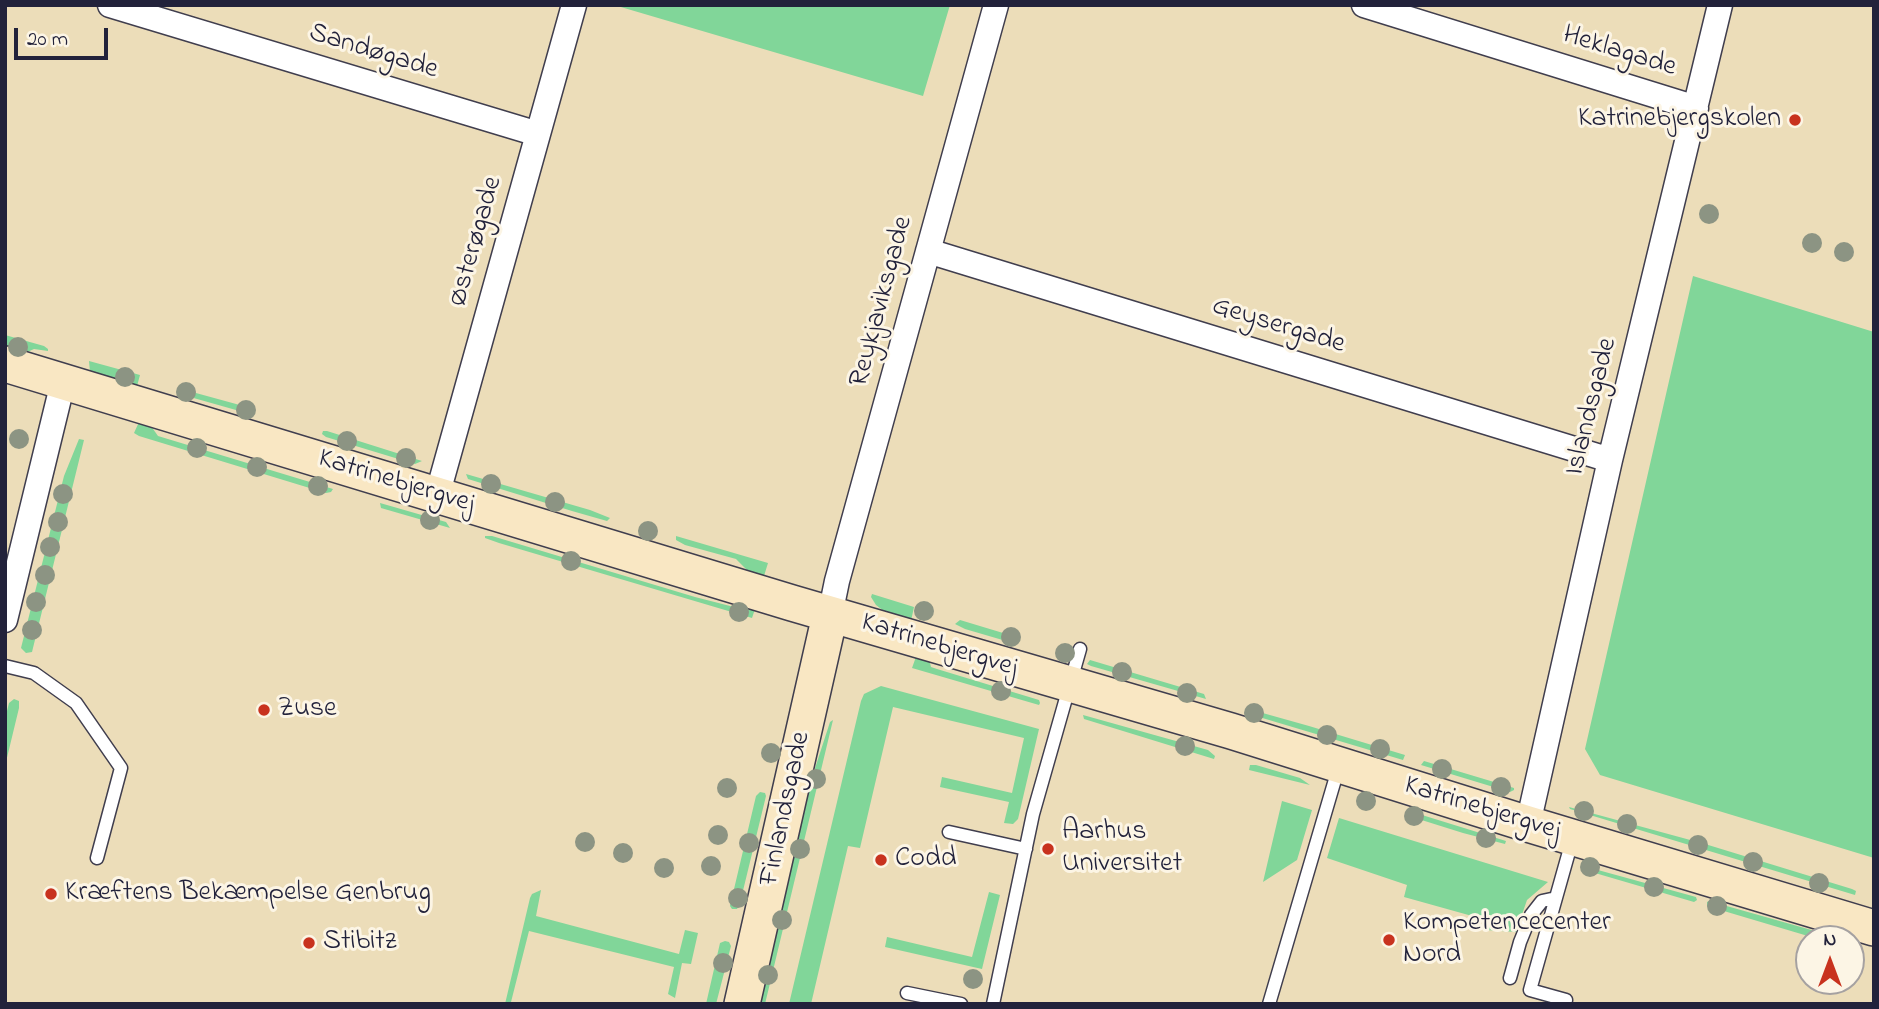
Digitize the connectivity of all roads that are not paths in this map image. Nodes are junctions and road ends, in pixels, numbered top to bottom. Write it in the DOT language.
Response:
graph roads {
  1 [pos="110,5"];
  2 [pos="574,5"];
  3 [pos="996,5"];
  4 [pos="1364,5"];
  5 [pos="1720,5"];
  6 [pos="1696,108"];
  7 [pos="538,134"];
  8 [pos="928,251"];
  9 [pos="5,364"];
  10 [pos="63,382"];
  11 [pos="1610,460"];
  12 [pos="437,495"];
  13 [pos="830,615"];
  14 [pos="5,620"];
  15 [pos="1080,649"];
  16 [pos="5,666"];
  17 [pos="1069,685"];
  18 [pos="1339,765"];
  19 [pos="1528,824"];
  20 [pos="949,832"];
  21 [pos="1573,837"];
  22 [pos="1026,849"];
  23 [pos="97,858"];
  24 [pos="1556,898"];
  25 [pos="1874,928"];
  26 [pos="1510,978"];
  27 [pos="907,993"];
  28 [pos="742,1004"];
  29 [pos="961,1004"];
  30 [pos="992,1004"];
  31 [pos="1269,1004"];
  32 [pos="1565,1004"];
  1 -- 7 [label="street, Sandøgade"];
  2 -- 7 [label="street, Østerøgade"];
  3 -- 8 [label="street, Reykjaviksgade"];
  4 -- 6 [label="street, Heklagade"];
  5 -- 6 [label="street, Islandsgade"];
  6 -- 11 [label="street, Islandsgade"];
  7 -- 12 [label="street, Østerøgade"];
  8 -- 11 [label="street, Geysergade"];
  8 -- 13 [label="street, Reykjaviksgade"];
  9 -- 10 [label="street, Katrinebjergvej"];
  10 -- 12 [label="street, Katrinebjergvej"];
  10 -- 14 [label="street"];
  11 -- 19 [label="street, Islandsgade"];
  12 -- 13 [label="street, Katrinebjergvej"];
  13 -- 17 [label="street, Katrinebjergvej"];
  13 -- 28 [label="street, Finlandsgade"];
  15 -- 17 [label="lane"];
  16 -- 23 [label="lane"];
  17 -- 18 [label="street, Katrinebjergvej"];
  17 -- 22 [label="lane"];
  18 -- 19 [label="street, Katrinebjergvej"];
  18 -- 31 [label="lane"];
  19 -- 21 [label="street, Katrinebjergvej"];
  20 -- 22 [label="lane"];
  21 -- 24 [label="lane"];
  21 -- 25 [label="street, Katrinebjergvej"];
  22 -- 30 [label="lane"];
  24 -- 26 [label="lane"];
  24 -- 32 [label="lane"];
  27 -- 29 [label="lane"];
}
